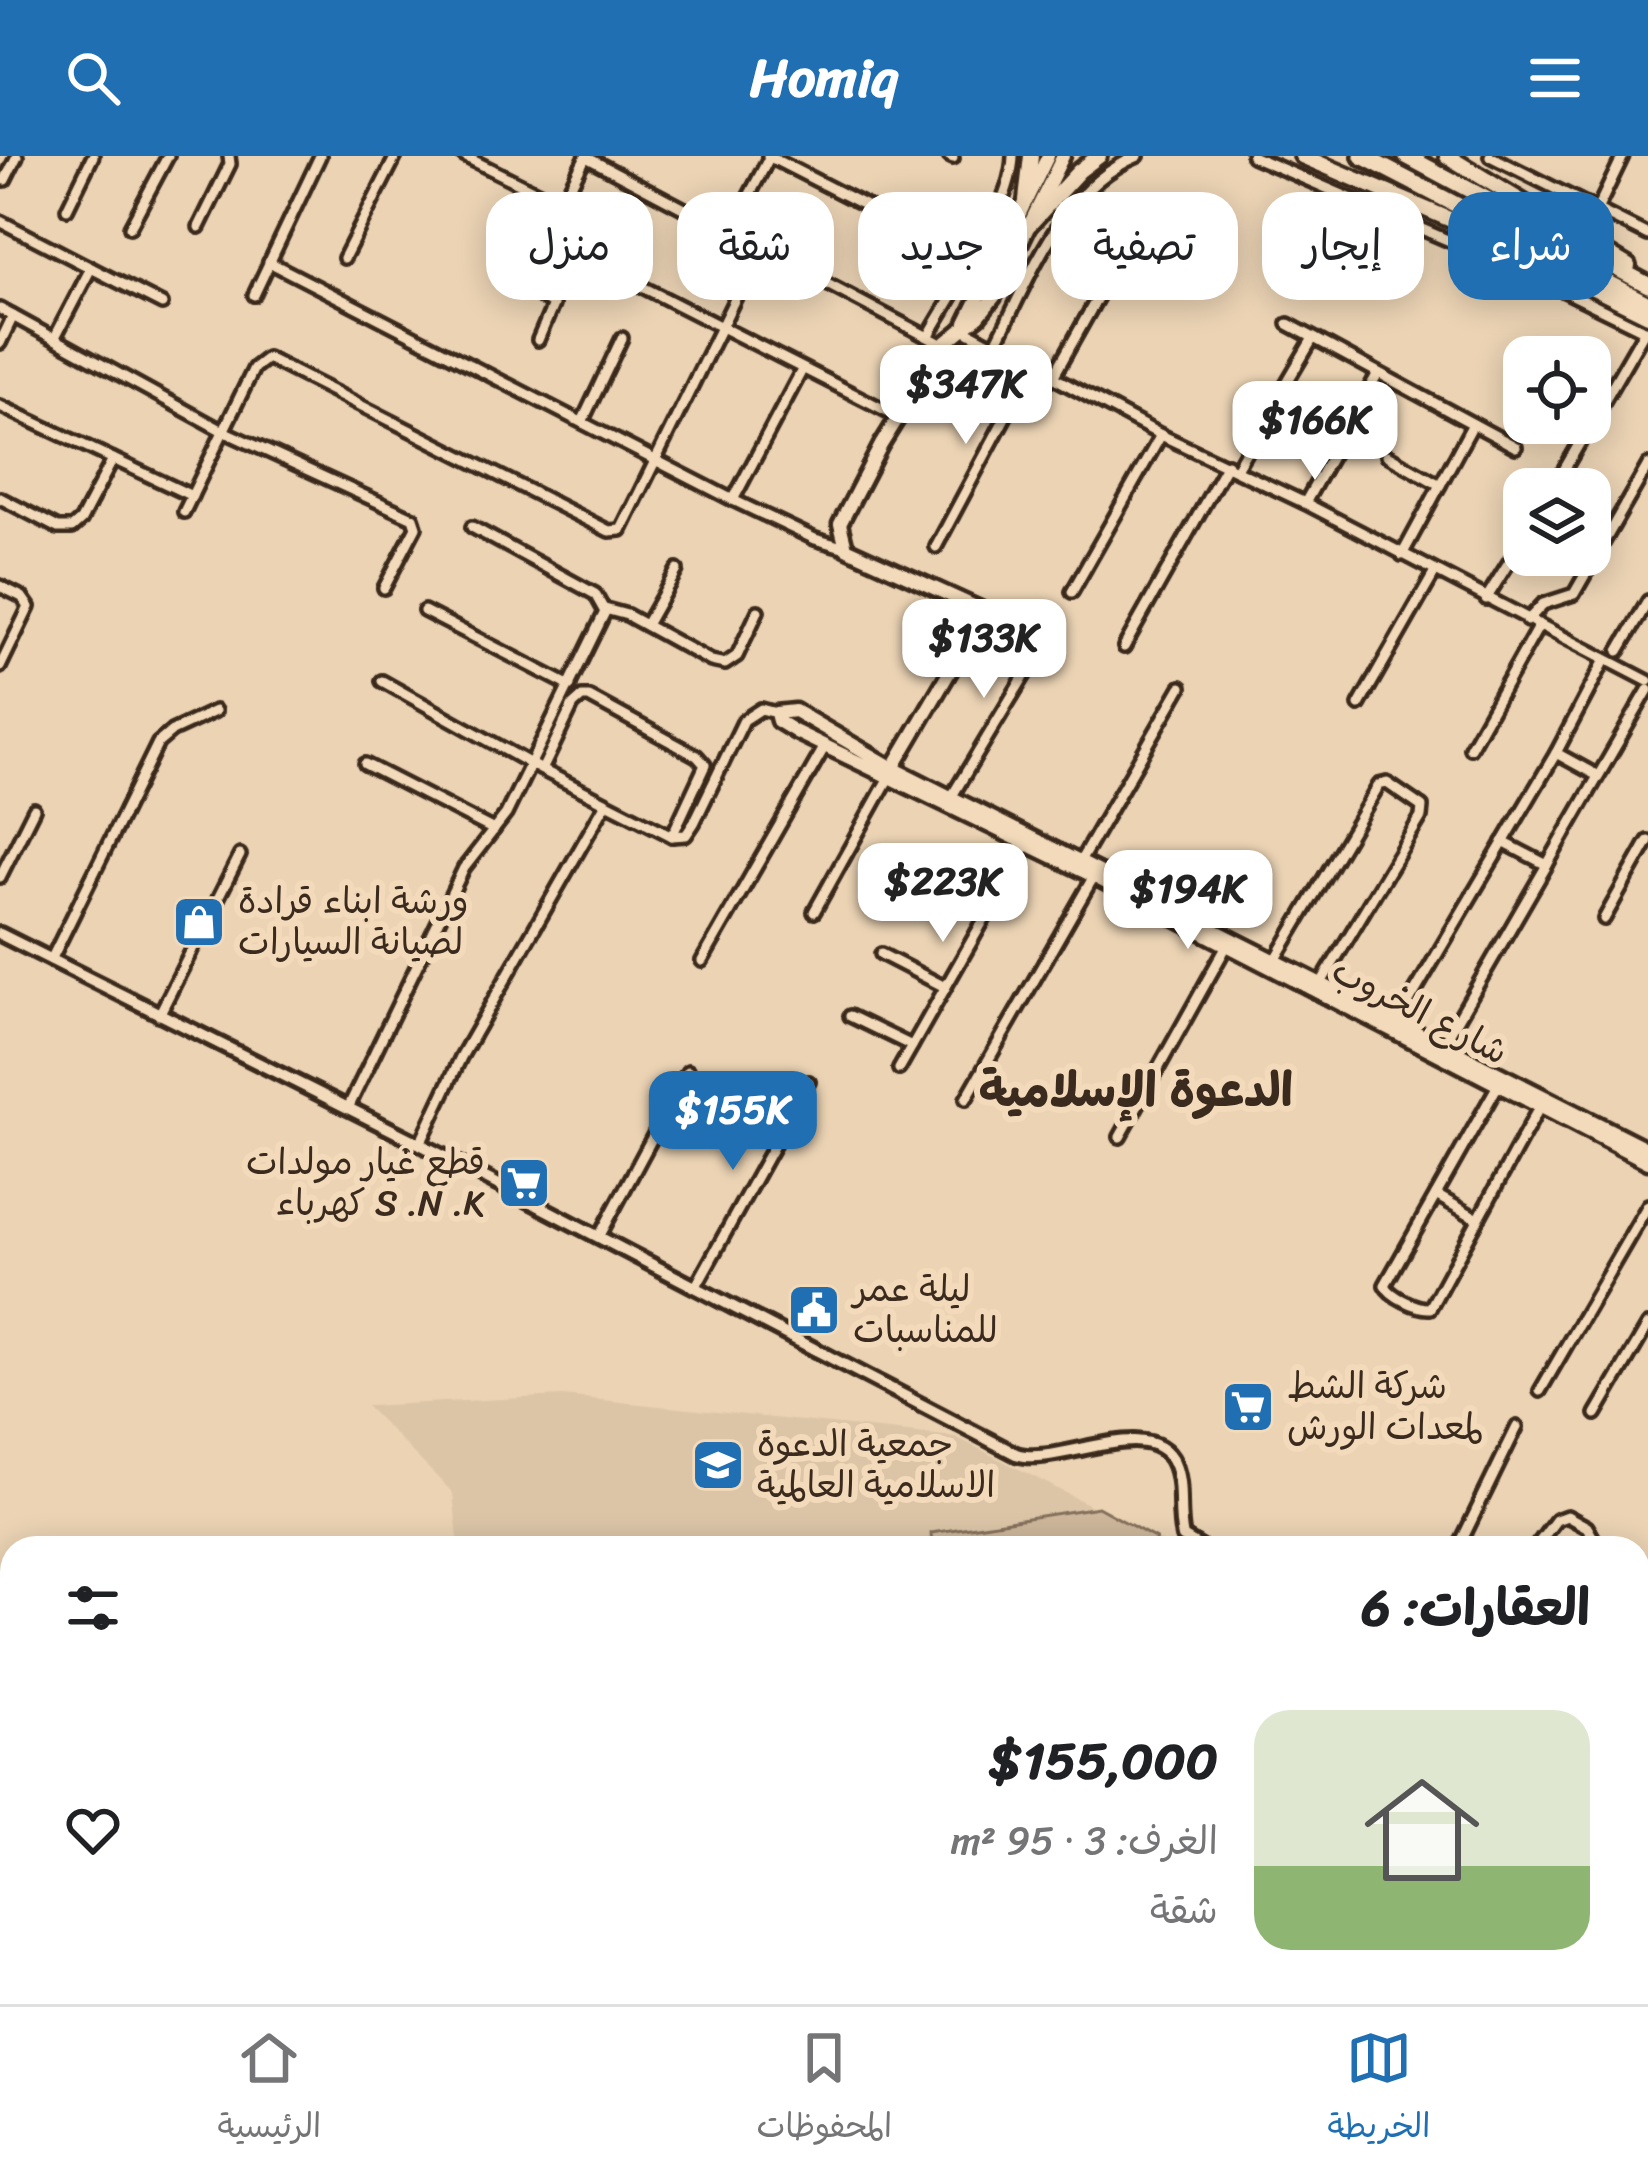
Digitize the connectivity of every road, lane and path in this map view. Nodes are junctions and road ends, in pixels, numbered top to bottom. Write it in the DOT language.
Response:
graph roads {
  1 [pos="17,156"];
  2 [pos="93,156"];
  3 [pos="168,156"];
  4 [pos="229,156"];
  5 [pos="320,156"];
  6 [pos="396,156"];
  7 [pos="464,156"];
  8 [pos="586,156"];
  9 [pos="769,156"];
  10 [pos="1013,156"];
  11 [pos="1031,156"];
  12 [pos="1048,156"];
  13 [pos="1063,156"];
  14 [pos="1099,156"];
  15 [pos="1138,156"];
  16 [pos="1252,156"];
  17 [pos="1302,156"];
  18 [pos="1362,156"];
  19 [pos="1406,156"];
  20 [pos="1447,156"];
  21 [pos="1490,156"];
  22 [pos="1623,156"];
  23 [pos="5,180"];
  24 [pos="537,192"];
  25 [pos="567,192"];
  26 [pos="751,192"];
  27 [pos="1005,192"];
  28 [pos="1027,192"];
  29 [pos="1561,192"];
  30 [pos="1606,192"];
  31 [pos="1027,198"];
  32 [pos="858,202"];
  33 [pos="677,204"];
  34 [pos="68,209"];
  35 [pos="1614,218"];
  36 [pos="0,221"];
  37 [pos="1030,224"];
  38 [pos="130,227"];
  39 [pos="199,227"];
  40 [pos="1648,235"];
  41 [pos="344,258"];
  42 [pos="269,262"];
  43 [pos="91,268"];
  44 [pos="1648,281"];
  45 [pos="834,286"];
  46 [pos="653,291"];
  47 [pos="254,295"];
  48 [pos="548,300"];
  49 [pos="736,300"];
  50 [pos="949,300"];
  51 [pos="976,300"];
  52 [pos="1096,300"];
  53 [pos="162,304"];
  54 [pos="1648,304"];
  55 [pos="0,309"];
  56 [pos="14,316"];
  57 [pos="1288,324"];
  58 [pos="724,326"];
  59 [pos="963,326"];
  60 [pos="1647,326"];
  61 [pos="929,335"];
  62 [pos="55,338"];
  63 [pos="622,338"];
  64 [pos="1313,338"];
  65 [pos="538,340"];
  66 [pos="0,343"];
  67 [pos="943,345"];
  68 [pos="994,346"];
  69 [pos="1032,367"];
  70 [pos="802,370"];
  71 [pos="1378,373"];
  72 [pos="1053,377"];
  73 [pos="0,406"];
  74 [pos="887,411"];
  75 [pos="583,420"];
  76 [pos="1473,424"];
  77 [pos="223,431"];
  78 [pos="1161,435"];
  79 [pos="1516,447"];
  80 [pos="1387,455"];
  81 [pos="112,459"];
  82 [pos="658,460"];
  83 [pos="1648,465"];
  84 [pos="1231,467"];
  85 [pos="1565,468"];
  86 [pos="1440,485"];
  87 [pos="192,496"];
  88 [pos="0,498"];
  89 [pos="733,500"];
  90 [pos="1305,503"];
  91 [pos="184,512"];
  92 [pos="1611,523"];
  93 [pos="472,527"];
  94 [pos="936,547"];
  95 [pos="846,548"];
  96 [pos="1402,555"];
  97 [pos="676,570"];
  98 [pos="1435,572"];
  99 [pos="1503,572"];
  100 [pos="1581,576"];
  101 [pos="0,586"];
  102 [pos="384,588"];
  103 [pos="1072,592"];
  104 [pos="1486,599"];
  105 [pos="1648,602"];
  106 [pos="605,609"];
  107 [pos="424,611"];
  108 [pos="758,611"];
  109 [pos="1533,624"];
  110 [pos="646,625"];
  111 [pos="1053,628"];
  112 [pos="1124,647"];
  113 [pos="1619,651"];
  114 [pos="1605,660"];
  115 [pos="0,667"];
  116 [pos="1648,680"];
  117 [pos="382,681"];
  118 [pos="570,686"];
  119 [pos="1181,687"];
  120 [pos="1648,690"];
  121 [pos="1359,705"];
  122 [pos="215,711"];
  123 [pos="776,713"];
  124 [pos="825,746"];
  125 [pos="1470,748"];
  126 [pos="1556,753"];
  127 [pos="365,764"];
  128 [pos="537,767"];
  129 [pos="891,773"];
  130 [pos="1598,776"];
  131 [pos="952,796"];
  132 [pos="606,802"];
  133 [pos="34,809"];
  134 [pos="494,830"];
  135 [pos="672,836"];
  136 [pos="1648,841"];
  137 [pos="1503,842"];
  138 [pos="1027,844"];
  139 [pos="240,855"];
  140 [pos="1081,860"];
  141 [pos="1547,865"];
  142 [pos="1094,876"];
  143 [pos="0,877"];
  144 [pos="814,912"];
  145 [pos="1604,919"];
  146 [pos="0,934"];
  147 [pos="1226,945"];
  148 [pos="881,953"];
  149 [pos="51,960"];
  150 [pos="702,961"];
  151 [pos="1274,964"];
  152 [pos="1321,983"];
  153 [pos="945,987"];
  154 [pos="159,1015"];
  155 [pos="850,1016"];
  156 [pos="1396,1022"];
  157 [pos="1443,1045"];
  158 [pos="912,1046"];
  159 [pos="899,1070"];
  160 [pos="688,1071"];
  161 [pos="809,1082"];
  162 [pos="1498,1084"];
  163 [pos="965,1099"];
  164 [pos="1540,1106"];
  165 [pos="348,1108"];
  166 [pos="1120,1137"];
  167 [pos="420,1144"];
  168 [pos="1648,1149"];
  169 [pos="1648,1162"];
  170 [pos="1436,1195"];
  171 [pos="1648,1204"];
  172 [pos="1478,1219"];
  173 [pos="599,1237"];
  174 [pos="696,1286"];
  175 [pos="1648,1325"];
  176 [pos="1540,1391"];
  177 [pos="1596,1414"];
  178 [pos="1517,1426"];
  179 [pos="1184,1536"];
  180 [pos="1465,1536"];
  181 [pos="1544,1536"];
  182 [pos="1592,1536"];
  1 -- 23 [label="street"];
  2 -- 34 [label="street"];
  3 -- 38 [label="street"];
  4 -- 39 [label="street"];
  5 -- 42 [label="street"];
  6 -- 41 [label="street"];
  7 -- 24 [label="street"];
  8 -- 25 [label="street"];
  8 -- 33 [label="street"];
  9 -- 26 [label="street"];
  9 -- 32 [label="street"];
  10 -- 27 [label="street"];
  11 -- 28 [label="main road"];
  12 -- 31 [label="main road"];
  13 -- 37 [label="main road"];
  14 -- 37 [label="main road"];
  15 -- 68 [label="street"];
  16 -- 60 [label="street"];
  17 -- 60 [label="main road"];
  18 -- 54 [label="highway"];
  19 -- 44 [label="highway"];
  20 -- 44 [label="main road"];
  21 -- 29 [label="street"];
  22 -- 30 [label="street"];
  35 -- 40 [label="street"];
  36 -- 43 [label="street"];
  37 -- 59 [label="main road"];
  42 -- 47 [label="street"];
  42 -- 75 [label="street"];
  43 -- 53 [label="street"];
  43 -- 62 [label="street"];
  45 -- 61 [label="street"];
  46 -- 58 [label="street"];
  48 -- 65 [label="street"];
  49 -- 58 [label="street"];
  50 -- 61 [label="street"];
  51 -- 59 [label="main road"];
  52 -- 72 [label="street"];
  55 -- 56 [label="street"];
  56 -- 62 [label="street"];
  56 -- 66 [label="street"];
  57 -- 64 [label="street"];
  58 -- 70 [label="street"];
  58 -- 82 [label="street"];
  59 -- 67 [label="main road"];
  59 -- 68 [label="street"];
  60 -- 85 [label="street"];
  61 -- 67 [label="street"];
  62 -- 77 [label="street"];
  63 -- 75 [label="street"];
  64 -- 71 [label="street"];
  64 -- 84 [label="street"];
  67 -- 95 [label="main road"];
  68 -- 69 [label="street"];
  69 -- 72 [label="street"];
  69 -- 94 [label="street"];
  70 -- 74 [label="street"];
  70 -- 89 [label="street"];
  71 -- 76 [label="street"];
  71 -- 90 [label="street"];
  72 -- 78 [label="street"];
  73 -- 81 [label="street"];
  75 -- 82 [label="street"];
  76 -- 79 [label="street"];
  76 -- 86 [label="street"];
  77 -- 82 [label="street"];
  77 -- 87 [label="street"];
  77 -- 102 [label="street"];
  78 -- 84 [label="street"];
  78 -- 103 [label="street"];
  80 -- 86 [label="street"];
  81 -- 87 [label="street"];
  81 -- 88 [label="street"];
  82 -- 89 [label="street"];
  83 -- 92 [label="street"];
  84 -- 90 [label="street"];
  84 -- 112 [label="street"];
  86 -- 96 [label="street"];
  87 -- 91 [label="street"];
  89 -- 95 [label="street"];
  90 -- 96 [label="street"];
  93 -- 106 [label="street"];
  95 -- 129 [label="main road"];
  96 -- 98 [label="street"];
  97 -- 110 [label="street"];
  98 -- 104 [label="street"];
  98 -- 121 [label="street"];
  99 -- 104 [label="street"];
  100 -- 109 [label="street"];
  101 -- 115 [label="street"];
  104 -- 109 [label="street"];
  105 -- 113 [label="street"];
  106 -- 110 [label="street"];
  106 -- 118 [label="street"];
  107 -- 118 [label="street"];
  108 -- 110 [label="street"];
  109 -- 114 [label="street"];
  109 -- 125 [label="street"];
  111 -- 131 [label="street"];
  114 -- 116 [label="street"];
  114 -- 126 [label="street"];
  117 -- 128 [label="street"];
  118 -- 128 [label="street"];
  119 -- 140 [label="street"];
  120 -- 130 [label="street"];
  122 -- 149 [label="street"];
  123 -- 124 [label="main road, شارع الخروب"];
  123 -- 129 [label="main road, شارع الخروب"];
  123 -- 135 [label="street"];
  124 -- 129 [label="main road, شارع الخروب"];
  124 -- 150 [label="street"];
  126 -- 130 [label="street"];
  126 -- 137 [label="street"];
  127 -- 134 [label="street"];
  128 -- 132 [label="street"];
  128 -- 134 [label="street"];
  128 -- 135 [label="street"];
  129 -- 131 [label="main road, شارع الخروب"];
  129 -- 138 [label="main road, شارع الخروب"];
  129 -- 144 [label="street"];
  130 -- 141 [label="street"];
  131 -- 140 [label="main road, شارع الخروب"];
  132 -- 135 [label="street"];
  132 -- 167 [label="street"];
  133 -- 143 [label="street"];
  134 -- 165 [label="street"];
  136 -- 145 [label="street"];
  137 -- 141 [label="street"];
  137 -- 156 [label="street"];
  138 -- 142 [label="main road, شارع الخروب"];
  138 -- 153 [label="street"];
  139 -- 154 [label="street"];
  140 -- 151 [label="main road, شارع الخروب"];
  141 -- 157 [label="street"];
  142 -- 147 [label="main road, شارع الخروب"];
  142 -- 163 [label="street"];
  146 -- 149 [label="street"];
  147 -- 151 [label="main road, شارع الخروب"];
  147 -- 166 [label="street"];
  148 -- 153 [label="street"];
  149 -- 154 [label="street"];
  151 -- 152 [label="main road, شارع الخروب"];
  151 -- 152 [label="street"];
  151 -- 162 [label="main road, شارع الخروب"];
  152 -- 156 [label="main road, شارع الخروب"];
  153 -- 158 [label="street"];
  154 -- 165 [label="street"];
  155 -- 158 [label="street"];
  156 -- 157 [label="main road, شارع الخروب"];
  157 -- 168 [label="main road, شارع الخروب"];
  158 -- 159 [label="street"];
  160 -- 173 [label="street"];
  161 -- 174 [label="street"];
  162 -- 164 [label="main road, شارع الخروب"];
  162 -- 170 [label="street"];
  164 -- 169 [label="main road, شارع الخروب"];
  164 -- 172 [label="street"];
  165 -- 167 [label="street"];
  167 -- 173 [label="street"];
  170 -- 172 [label="street"];
  170 -- 172 [label="street"];
  171 -- 176 [label="street"];
  173 -- 174 [label="street"];
  174 -- 179 [label="street"];
  175 -- 177 [label="street"];
  178 -- 180 [label="street"];
  181 -- 182 [label="street"];
}
